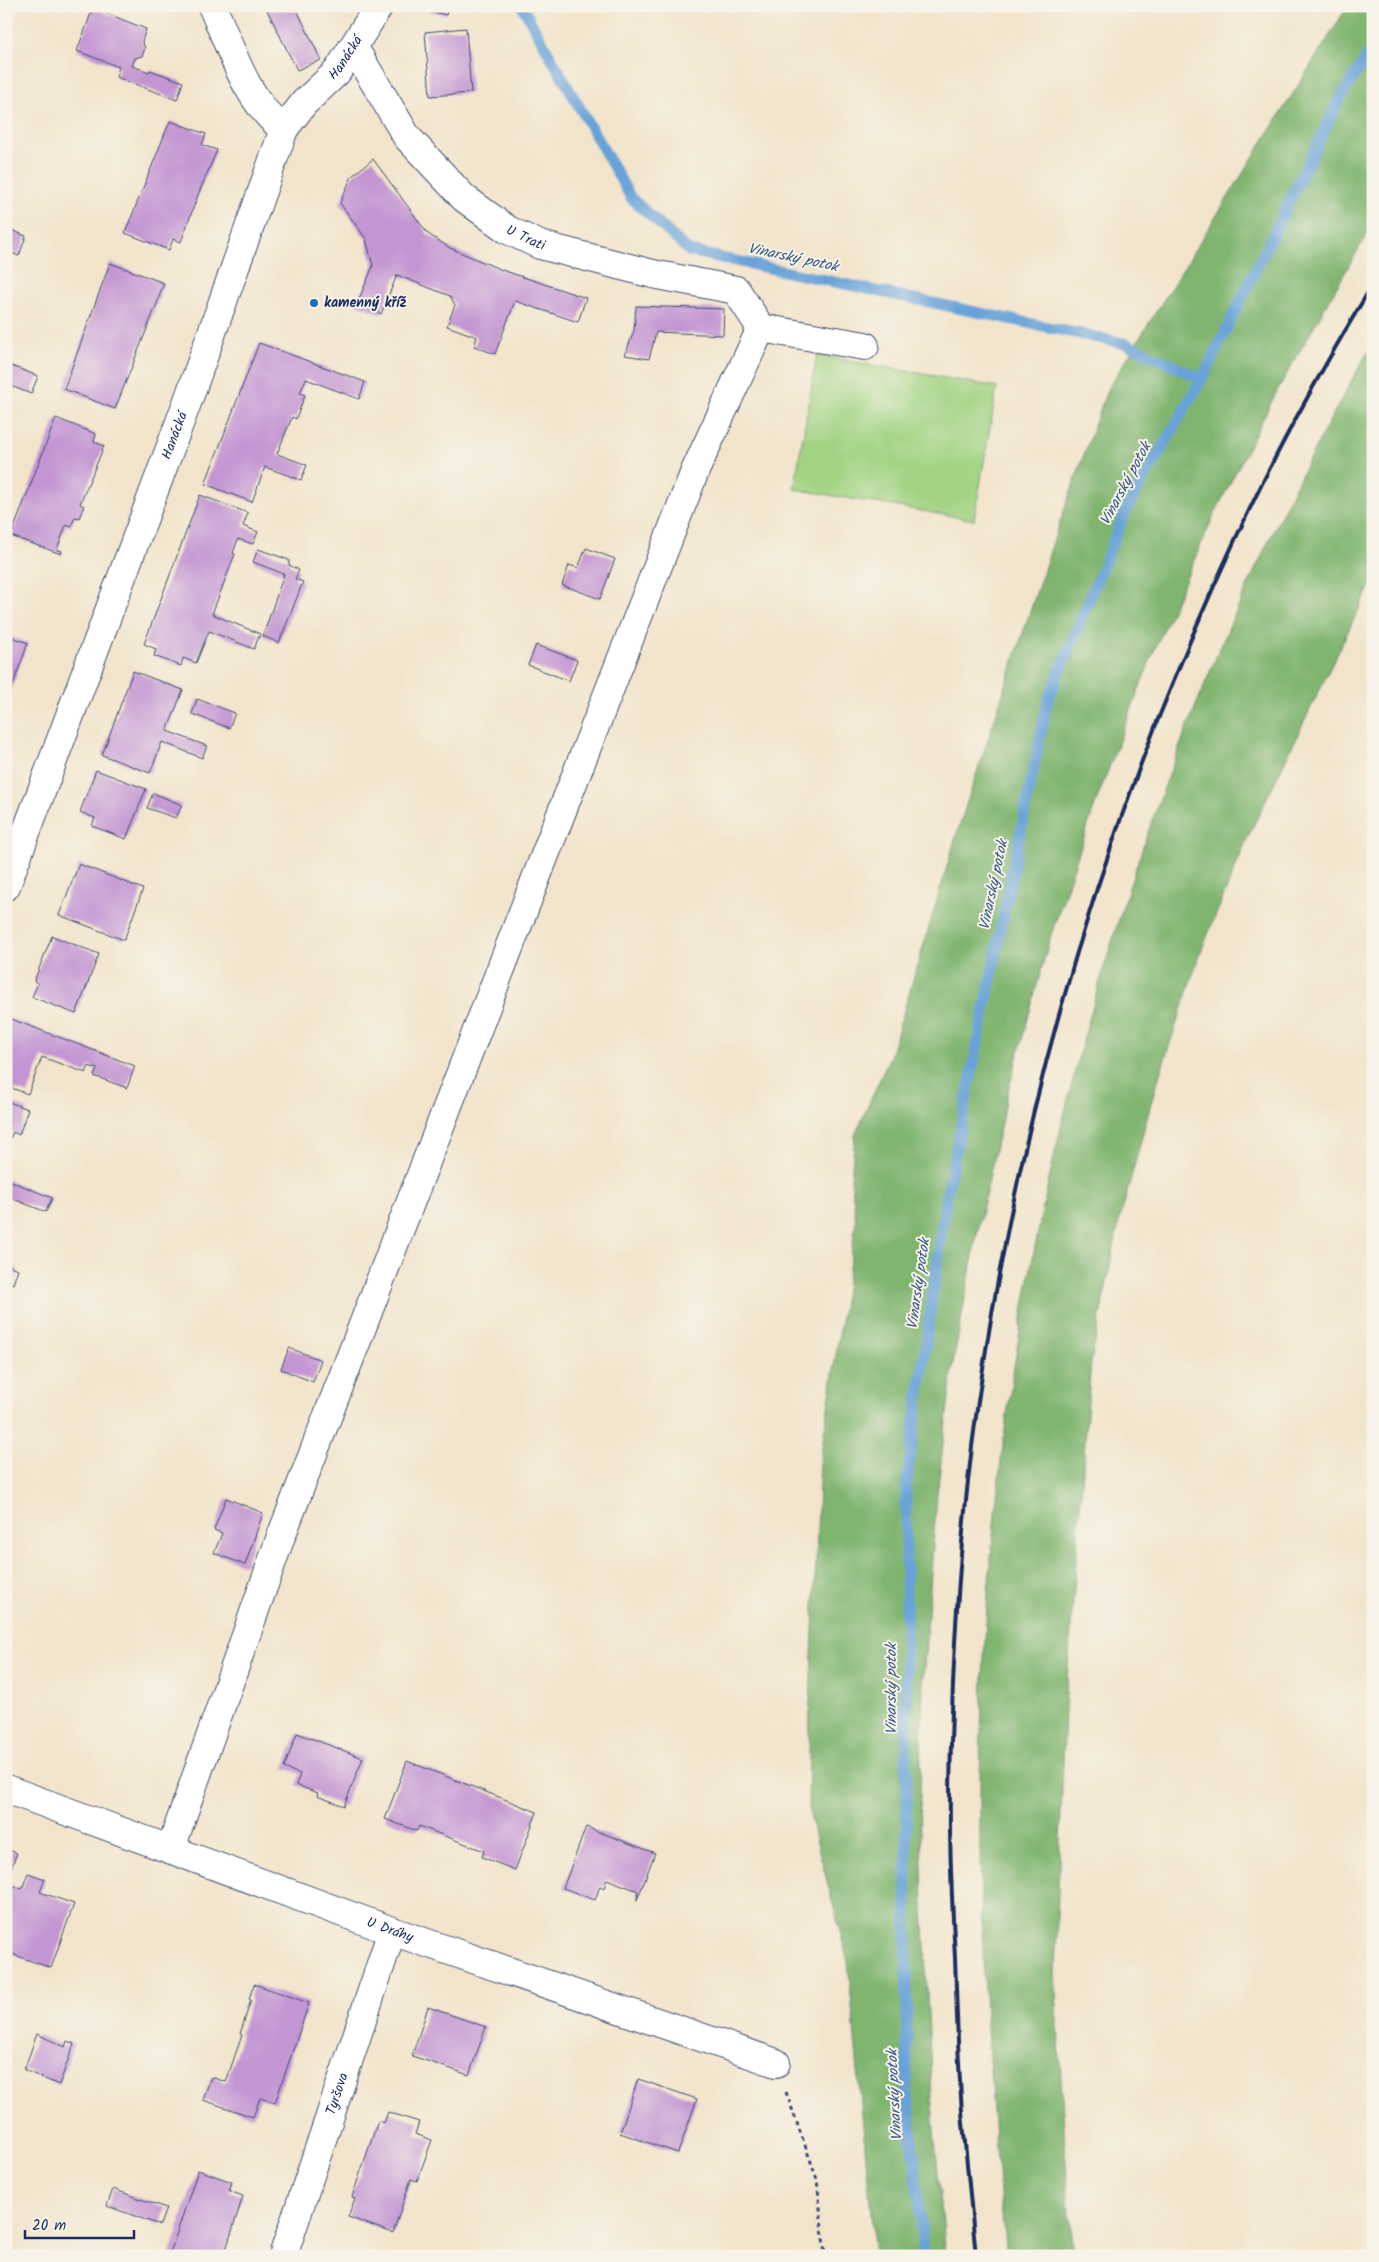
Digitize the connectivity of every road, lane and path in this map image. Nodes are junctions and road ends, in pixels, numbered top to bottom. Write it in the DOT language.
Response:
graph roads {
  1 [pos="212,6"];
  2 [pos="380,6"];
  3 [pos="354,48"];
  4 [pos="284,129"];
  5 [pos="762,328"];
  6 [pos="864,346"];
  7 [pos="6,886"];
  8 [pos="6,1788"];
  9 [pos="171,1848"];
  10 [pos="392,1932"];
  11 [pos="776,2063"];
  12 [pos="282,2256"];
  13 [pos="826,2256"];
  1 -- 4 [label="street"];
  2 -- 3 [label="street, Hanácká"];
  3 -- 4 [label="street, Hanácká"];
  3 -- 5 [label="street, U Trati"];
  4 -- 7 [label="street, Hanácká"];
  5 -- 6 [label="street"];
  5 -- 9 [label="street"];
  8 -- 9 [label="street, U Dráhy"];
  9 -- 10 [label="street, U Dráhy"];
  10 -- 11 [label="street, U Dráhy"];
  10 -- 12 [label="street, Tyršova"];
  11 -- 13 [label="path"];
}
